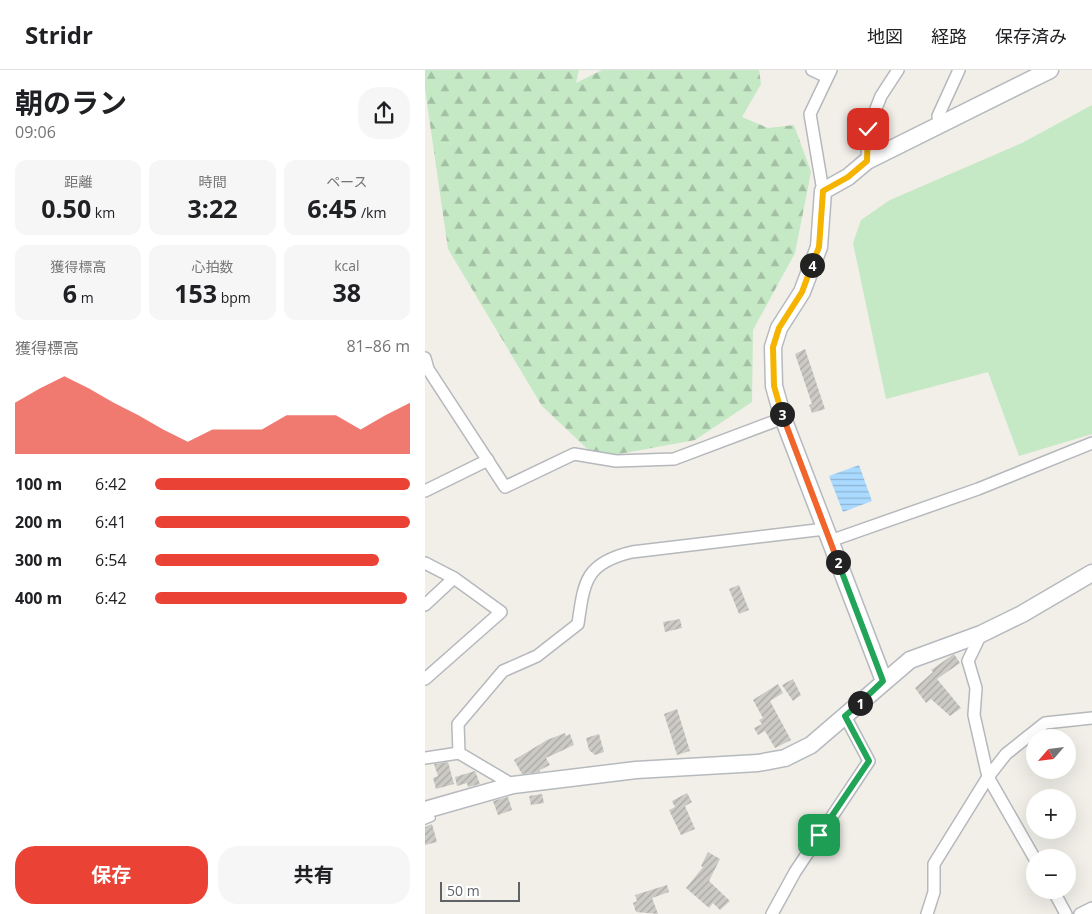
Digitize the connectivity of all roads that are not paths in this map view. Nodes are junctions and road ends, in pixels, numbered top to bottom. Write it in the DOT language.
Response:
graph roads {
  1 [pos="812,70"];
  2 [pos="898,70"];
  3 [pos="959,70"];
  4 [pos="1050,70"];
  5 [pos="829,74"];
  6 [pos="939,123"];
  7 [pos="867,161"];
  8 [pos="823,191"];
  9 [pos="425,358"];
  10 [pos="783,418"];
  11 [pos="1092,443"];
  12 [pos="488,460"];
  13 [pos="425,491"];
  14 [pos="828,535"];
  15 [pos="425,563"];
  16 [pos="1092,573"];
  17 [pos="454,578"];
  18 [pos="425,605"];
  19 [pos="981,634"];
  20 [pos="425,678"];
  21 [pos="883,681"];
  22 [pos="845,716"];
  23 [pos="1092,718"];
  24 [pos="459,753"];
  25 [pos="425,758"];
  26 [pos="988,777"];
  27 [pos="513,785"];
  28 [pos="426,814"];
  29 [pos="1029,849"];
  30 [pos="1058,899"];
  31 [pos="1092,908"];
  32 [pos="772,914"];
  33 [pos="927,914"];
  34 [pos="1066,914"];
  35 [pos="1081,914"];
  1 -- 5 [label="street"];
  2 -- 7 [label="street"];
  3 -- 6 [label="street"];
  4 -- 6 [label="street"];
  5 -- 8 [label="street"];
  6 -- 7 [label="street"];
  7 -- 8 [label="street"];
  8 -- 10 [label="street"];
  9 -- 12 [label="street"];
  10 -- 12 [label="street"];
  10 -- 14 [label="street"];
  11 -- 14 [label="street"];
  12 -- 13 [label="street"];
  14 -- 21 [label="street"];
  14 -- 24 [label="street"];
  15 -- 17 [label="street"];
  16 -- 19 [label="street"];
  17 -- 18 [label="street"];
  17 -- 20 [label="street"];
  19 -- 21 [label="street"];
  19 -- 26 [label="street"];
  21 -- 22 [label="street"];
  22 -- 27 [label="street"];
  22 -- 32 [label="street"];
  23 -- 26 [label="street"];
  24 -- 25 [label="street"];
  24 -- 27 [label="street"];
  26 -- 29 [label="street"];
  26 -- 33 [label="street"];
  27 -- 28 [label="street"];
  30 -- 34 [label="street"];
  31 -- 35 [label="street"];
}
